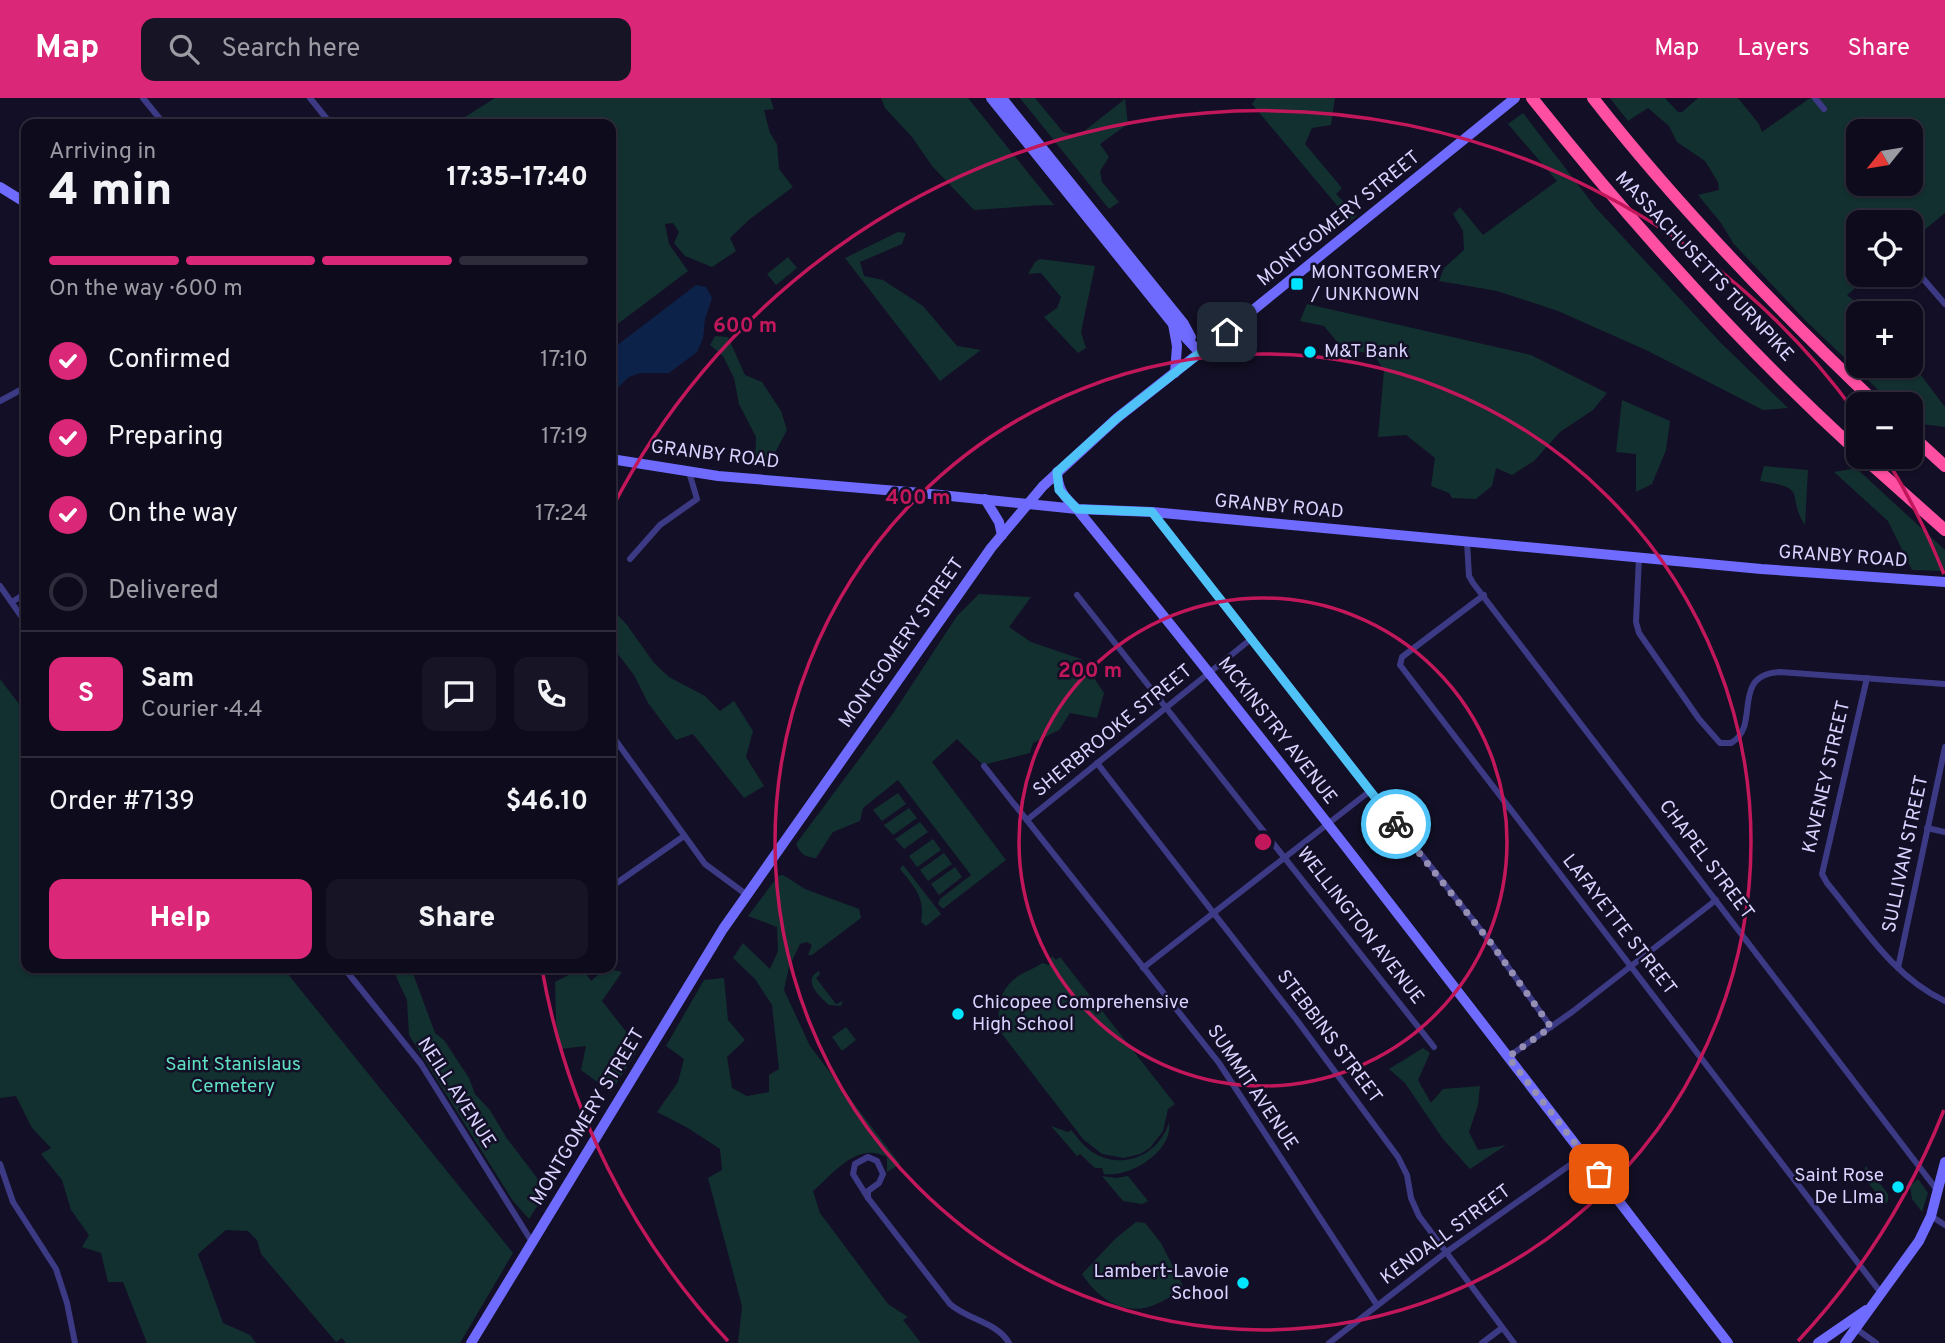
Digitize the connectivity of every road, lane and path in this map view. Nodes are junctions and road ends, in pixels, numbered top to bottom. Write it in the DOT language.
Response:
graph roads {
  1 [pos="143,98"];
  2 [pos="310,98"];
  3 [pos="991,98"];
  4 [pos="1002,98"];
  5 [pos="1515,98"];
  6 [pos="1593,98"];
  7 [pos="1815,98"];
  8 [pos="1535,102"];
  9 [pos="1824,109"];
  10 [pos="160,119"];
  11 [pos="327,119"];
  12 [pos="0,187"];
  13 [pos="21,200"];
  14 [pos="1923,279"];
  15 [pos="1945,304"];
  16 [pos="1173,324"];
  17 [pos="1200,353"];
  18 [pos="1175,373"];
  19 [pos="21,390"];
  20 [pos="1865,392"];
  21 [pos="0,401"];
  22 [pos="1846,441"];
  23 [pos="1923,446"];
  24 [pos="616,460"];
  25 [pos="1945,466"];
  26 [pos="1876,469"];
  27 [pos="690,472"];
  28 [pos="1057,472"];
  29 [pos="985,499"];
  30 [pos="1028,503"];
  31 [pos="1077,509"];
  32 [pos="1152,512"];
  33 [pos="1945,530"];
  34 [pos="1002,535"];
  35 [pos="1467,542"];
  36 [pos="1639,557"];
  37 [pos="630,559"];
  38 [pos="1945,582"];
  39 [pos="0,586"];
  40 [pos="1077,595"];
  41 [pos="1484,595"];
  42 [pos="21,596"];
  43 [pos="12,602"];
  44 [pos="21,616"];
  45 [pos="1251,639"];
  46 [pos="1210,674"];
  47 [pos="1867,678"];
  48 [pos="1945,684"];
  49 [pos="1167,708"];
  50 [pos="616,741"];
  51 [pos="1945,747"];
  52 [pos="1097,763"];
  53 [pos="984,766"];
  54 [pos="1370,791"];
  55 [pos="1027,820"];
  56 [pos="1328,825"];
  57 [pos="1927,828"];
  58 [pos="1945,832"];
  59 [pos="684,836"];
  60 [pos="1286,857"];
  61 [pos="616,884"];
  62 [pos="747,895"];
  63 [pos="1716,900"];
  64 [pos="1215,914"];
  65 [pos="1630,966"];
  66 [pos="1143,968"];
  67 [pos="1898,968"];
  68 [pos="348,973"];
  69 [pos="1945,1001"];
  70 [pos="1551,1027"];
  71 [pos="1434,1047"];
  72 [pos="1508,1057"];
  73 [pos="1584,1155"];
  74 [pos="1945,1162"];
  75 [pos="0,1164"];
  76 [pos="1939,1191"];
  77 [pos="868,1198"];
  78 [pos="1931,1216"];
  79 [pos="1945,1225"];
  80 [pos="532,1242"];
  81 [pos="1445,1253"];
  82 [pos="1881,1293"];
  83 [pos="1377,1305"];
  84 [pos="1872,1306"];
  85 [pos="1502,1328"];
  86 [pos="1855,1328"];
  87 [pos="1332,1342"];
  88 [pos="75,1343"];
  89 [pos="471,1343"];
  90 [pos="1009,1343"];
  91 [pos="1482,1343"];
  92 [pos="1514,1343"];
  93 [pos="1728,1343"];
  94 [pos="1818,1343"];
  95 [pos="1845,1343"];
  96 [pos="1876,1343"];
  1 -- 10 [label="street"];
  2 -- 11 [label="street"];
  3 -- 16 [label="main road"];
  4 -- 17 [label="main road"];
  5 -- 17 [label="main road, MONTGOMERY STREET"];
  6 -- 20 [label="highway, MASSACHUSETTS TURNPIKE"];
  7 -- 9 [label="street"];
  8 -- 22 [label="highway, MASSACHUSETTS TURNPIKE"];
  12 -- 13 [label="main road"];
  14 -- 15 [label="street"];
  16 -- 17 [label="main road"];
  16 -- 18 [label="main road"];
  17 -- 18 [label="main road, MONTGOMERY STREET"];
  18 -- 28 [label="main road, MONTGOMERY STREET"];
  19 -- 21 [label="street"];
  23 -- 25 [label="highway"];
  24 -- 27 [label="main road, GRANBY ROAD"];
  26 -- 33 [label="highway"];
  27 -- 29 [label="main road, GRANBY ROAD"];
  27 -- 37 [label="street"];
  28 -- 30 [label="main road, MONTGOMERY STREET"];
  28 -- 31 [label="main road, MCKINSTRY AVENUE"];
  29 -- 30 [label="main road, GRANBY ROAD"];
  29 -- 34 [label="main road"];
  30 -- 31 [label="main road, GRANBY ROAD"];
  30 -- 34 [label="main road, MONTGOMERY STREET"];
  31 -- 32 [label="main road, GRANBY ROAD"];
  31 -- 46 [label="main road, MCKINSTRY AVENUE"];
  32 -- 35 [label="main road, GRANBY ROAD"];
  32 -- 45 [label="street"];
  34 -- 62 [label="main road, MONTGOMERY STREET"];
  35 -- 36 [label="main road, GRANBY ROAD"];
  35 -- 41 [label="street, CHAPEL STREET"];
  36 -- 38 [label="main road, GRANBY ROAD"];
  36 -- 47 [label="street"];
  39 -- 43 [label="street"];
  40 -- 49 [label="street, WELLINGTON AVENUE"];
  41 -- 63 [label="street, CHAPEL STREET"];
  41 -- 65 [label="street, LAFAYETTE STREET"];
  42 -- 43 [label="street"];
  43 -- 44 [label="street"];
  45 -- 46 [label="street, SHERBROOKE STREET"];
  45 -- 54 [label="street"];
  46 -- 49 [label="street, SHERBROOKE STREET"];
  46 -- 56 [label="main road, MCKINSTRY AVENUE"];
  47 -- 48 [label="street"];
  47 -- 67 [label="street, KAVENEY STREET"];
  49 -- 52 [label="street, SHERBROOKE STREET"];
  49 -- 60 [label="street, WELLINGTON AVENUE"];
  50 -- 59 [label="street"];
  51 -- 57 [label="street, SULLIVAN STREET"];
  52 -- 55 [label="street, SHERBROOKE STREET"];
  52 -- 64 [label="street, STEBBINS STREET"];
  53 -- 55 [label="street, SUMMIT AVENUE"];
  54 -- 56 [label="street"];
  54 -- 70 [label="street"];
  55 -- 66 [label="street, SUMMIT AVENUE"];
  56 -- 60 [label="street"];
  56 -- 72 [label="main road, MCKINSTRY AVENUE"];
  57 -- 58 [label="street"];
  57 -- 67 [label="street, SULLIVAN STREET"];
  59 -- 61 [label="street"];
  59 -- 62 [label="street"];
  60 -- 64 [label="street"];
  60 -- 71 [label="street, WELLINGTON AVENUE"];
  62 -- 80 [label="main road, MONTGOMERY STREET"];
  63 -- 65 [label="street"];
  63 -- 76 [label="street, CHAPEL STREET"];
  64 -- 66 [label="street"];
  64 -- 81 [label="street, STEBBINS STREET"];
  65 -- 70 [label="street"];
  65 -- 82 [label="street, LAFAYETTE STREET"];
  66 -- 83 [label="street, SUMMIT AVENUE"];
  67 -- 69 [label="street, KAVENEY STREET"];
  68 -- 80 [label="street, NEILL AVENUE"];
  70 -- 72 [label="street"];
  72 -- 73 [label="main road, MCKINSTRY AVENUE"];
  73 -- 81 [label="street, KENDALL STREET"];
  73 -- 93 [label="main road, MCKINSTRY AVENUE"];
  74 -- 76 [label="main road"];
  75 -- 88 [label="street"];
  76 -- 78 [label="main road"];
  77 -- 77 [label="street"];
  77 -- 90 [label="street"];
  78 -- 79 [label="street"];
  78 -- 82 [label="main road"];
  80 -- 89 [label="main road, MONTGOMERY STREET"];
  81 -- 83 [label="street, KENDALL STREET"];
  81 -- 85 [label="street, STEBBINS STREET"];
  82 -- 84 [label="main road"];
  83 -- 87 [label="street, KENDALL STREET"];
  84 -- 86 [label="main road"];
  84 -- 94 [label="main road"];
  85 -- 91 [label="street"];
  85 -- 92 [label="street, STEBBINS STREET"];
  86 -- 95 [label="main road"];
  86 -- 96 [label="street"];
}
